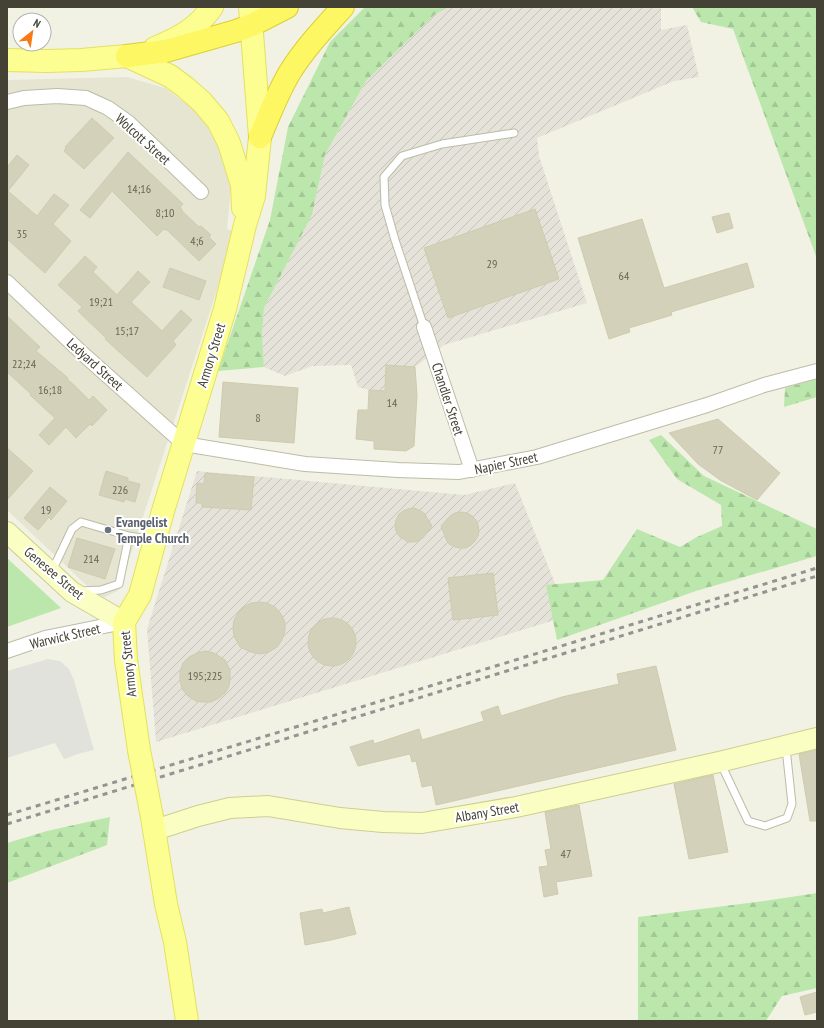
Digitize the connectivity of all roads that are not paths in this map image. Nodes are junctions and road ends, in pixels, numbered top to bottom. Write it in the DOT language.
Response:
graph roads {
  1 [pos="212,7"];
  2 [pos="287,7"];
  3 [pos="343,7"];
  4 [pos="251,16"];
  5 [pos="133,55"];
  6 [pos="7,60"];
  7 [pos="7,102"];
  8 [pos="514,133"];
  9 [pos="260,137"];
  10 [pos="201,192"];
  11 [pos="245,225"];
  12 [pos="7,282"];
  13 [pos="424,328"];
  14 [pos="817,371"];
  15 [pos="184,444"];
  16 [pos="472,470"];
  17 [pos="7,532"];
  18 [pos="129,536"];
  19 [pos="155,540"];
  20 [pos="51,573"];
  21 [pos="72,592"];
  22 [pos="124,622"];
  23 [pos="7,652"];
  24 [pos="817,738"];
  25 [pos="786,745"];
  26 [pos="720,762"];
  27 [pos="154,823"];
  28 [pos="186,1017"];
  1 -- 5 [label="main road"];
  2 -- 4 [label="highway"];
  3 -- 9 [label="highway"];
  4 -- 5 [label="highway"];
  4 -- 9 [label="main road, Armory Street"];
  5 -- 6 [label="main road"];
  5 -- 11 [label="main road, Armory Street"];
  7 -- 10 [label="street, Wolcott Street"];
  8 -- 13 [label="lane"];
  9 -- 11 [label="main road, Armory Street"];
  11 -- 15 [label="main road, Armory Street"];
  12 -- 15 [label="street, Ledyard Street"];
  13 -- 16 [label="street, Chandler Street"];
  14 -- 16 [label="street, Napier Street"];
  15 -- 16 [label="street, Napier Street"];
  15 -- 19 [label="main road, Armory Street"];
  17 -- 20 [label="main road, Genesee Street"];
  18 -- 19 [label="lane"];
  18 -- 20 [label="lane"];
  18 -- 21 [label="lane"];
  19 -- 22 [label="main road, Armory Street"];
  20 -- 21 [label="main road, Genesee Street"];
  21 -- 22 [label="main road, Genesee Street"];
  22 -- 23 [label="street, Warwick Street"];
  22 -- 27 [label="main road, Armory Street, bridge"];
  24 -- 25 [label="main road, Albany Street"];
  25 -- 26 [label="main road, Albany Street"];
  25 -- 26 [label="lane"];
  26 -- 27 [label="main road, Albany Street"];
  27 -- 28 [label="main road, Armory Street"];
}
